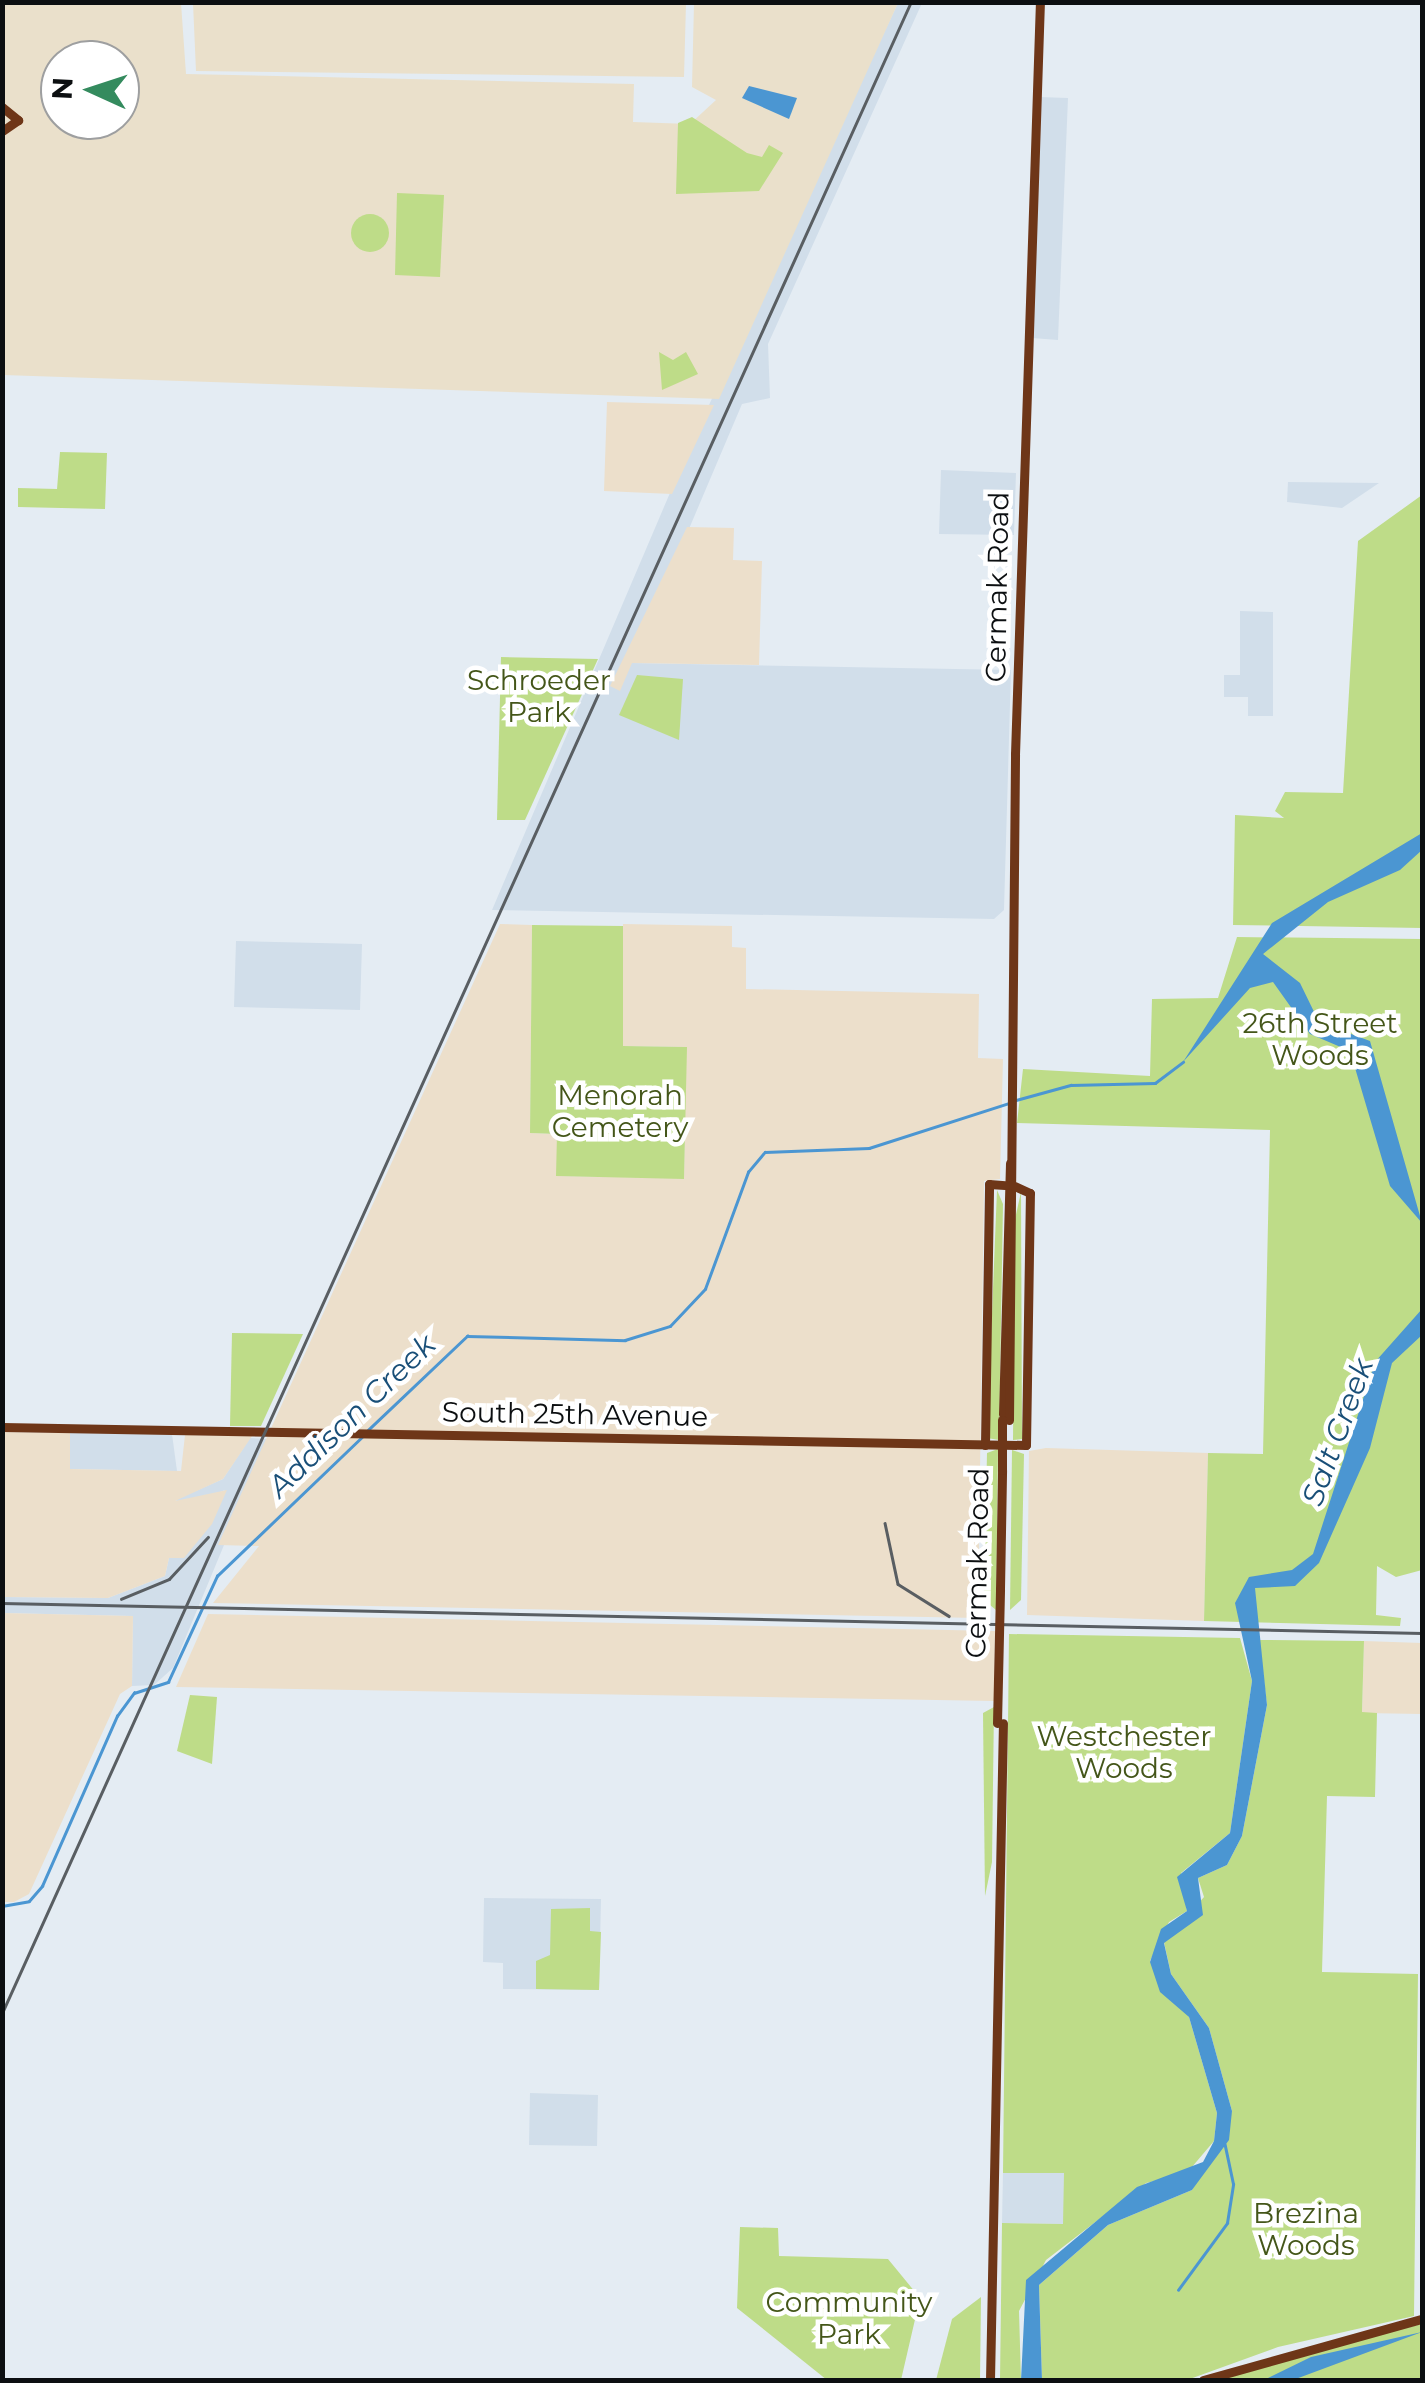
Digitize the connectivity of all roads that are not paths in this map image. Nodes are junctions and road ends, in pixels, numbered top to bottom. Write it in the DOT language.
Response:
graph roads {
  1 [pos="1031,2"];
  2 [pos="1040,2"];
  3 [pos="1035,13"];
  4 [pos="2,107"];
  5 [pos="2,132"];
  6 [pos="1009,1185"];
  7 [pos="2,1427"];
  8 [pos="985,1444"];
  9 [pos="1422,2319"];
  10 [pos="990,2380"];
  11 [pos="1203,2380"];
  1 -- 3 [label="main road, Cermak Road"];
  2 -- 3 [label="main road, Cermak Road"];
  3 -- 6 [label="main road, Cermak Road"];
  4 -- 5 [label="main road"];
  6 -- 8 [label="main road"];
  6 -- 8 [label="main road, South 25th Avenue"];
  6 -- 10 [label="main road, Cermak Road, bridge"];
  7 -- 8 [label="main road, South 25th Avenue"];
  9 -- 11 [label="main road"];
}
